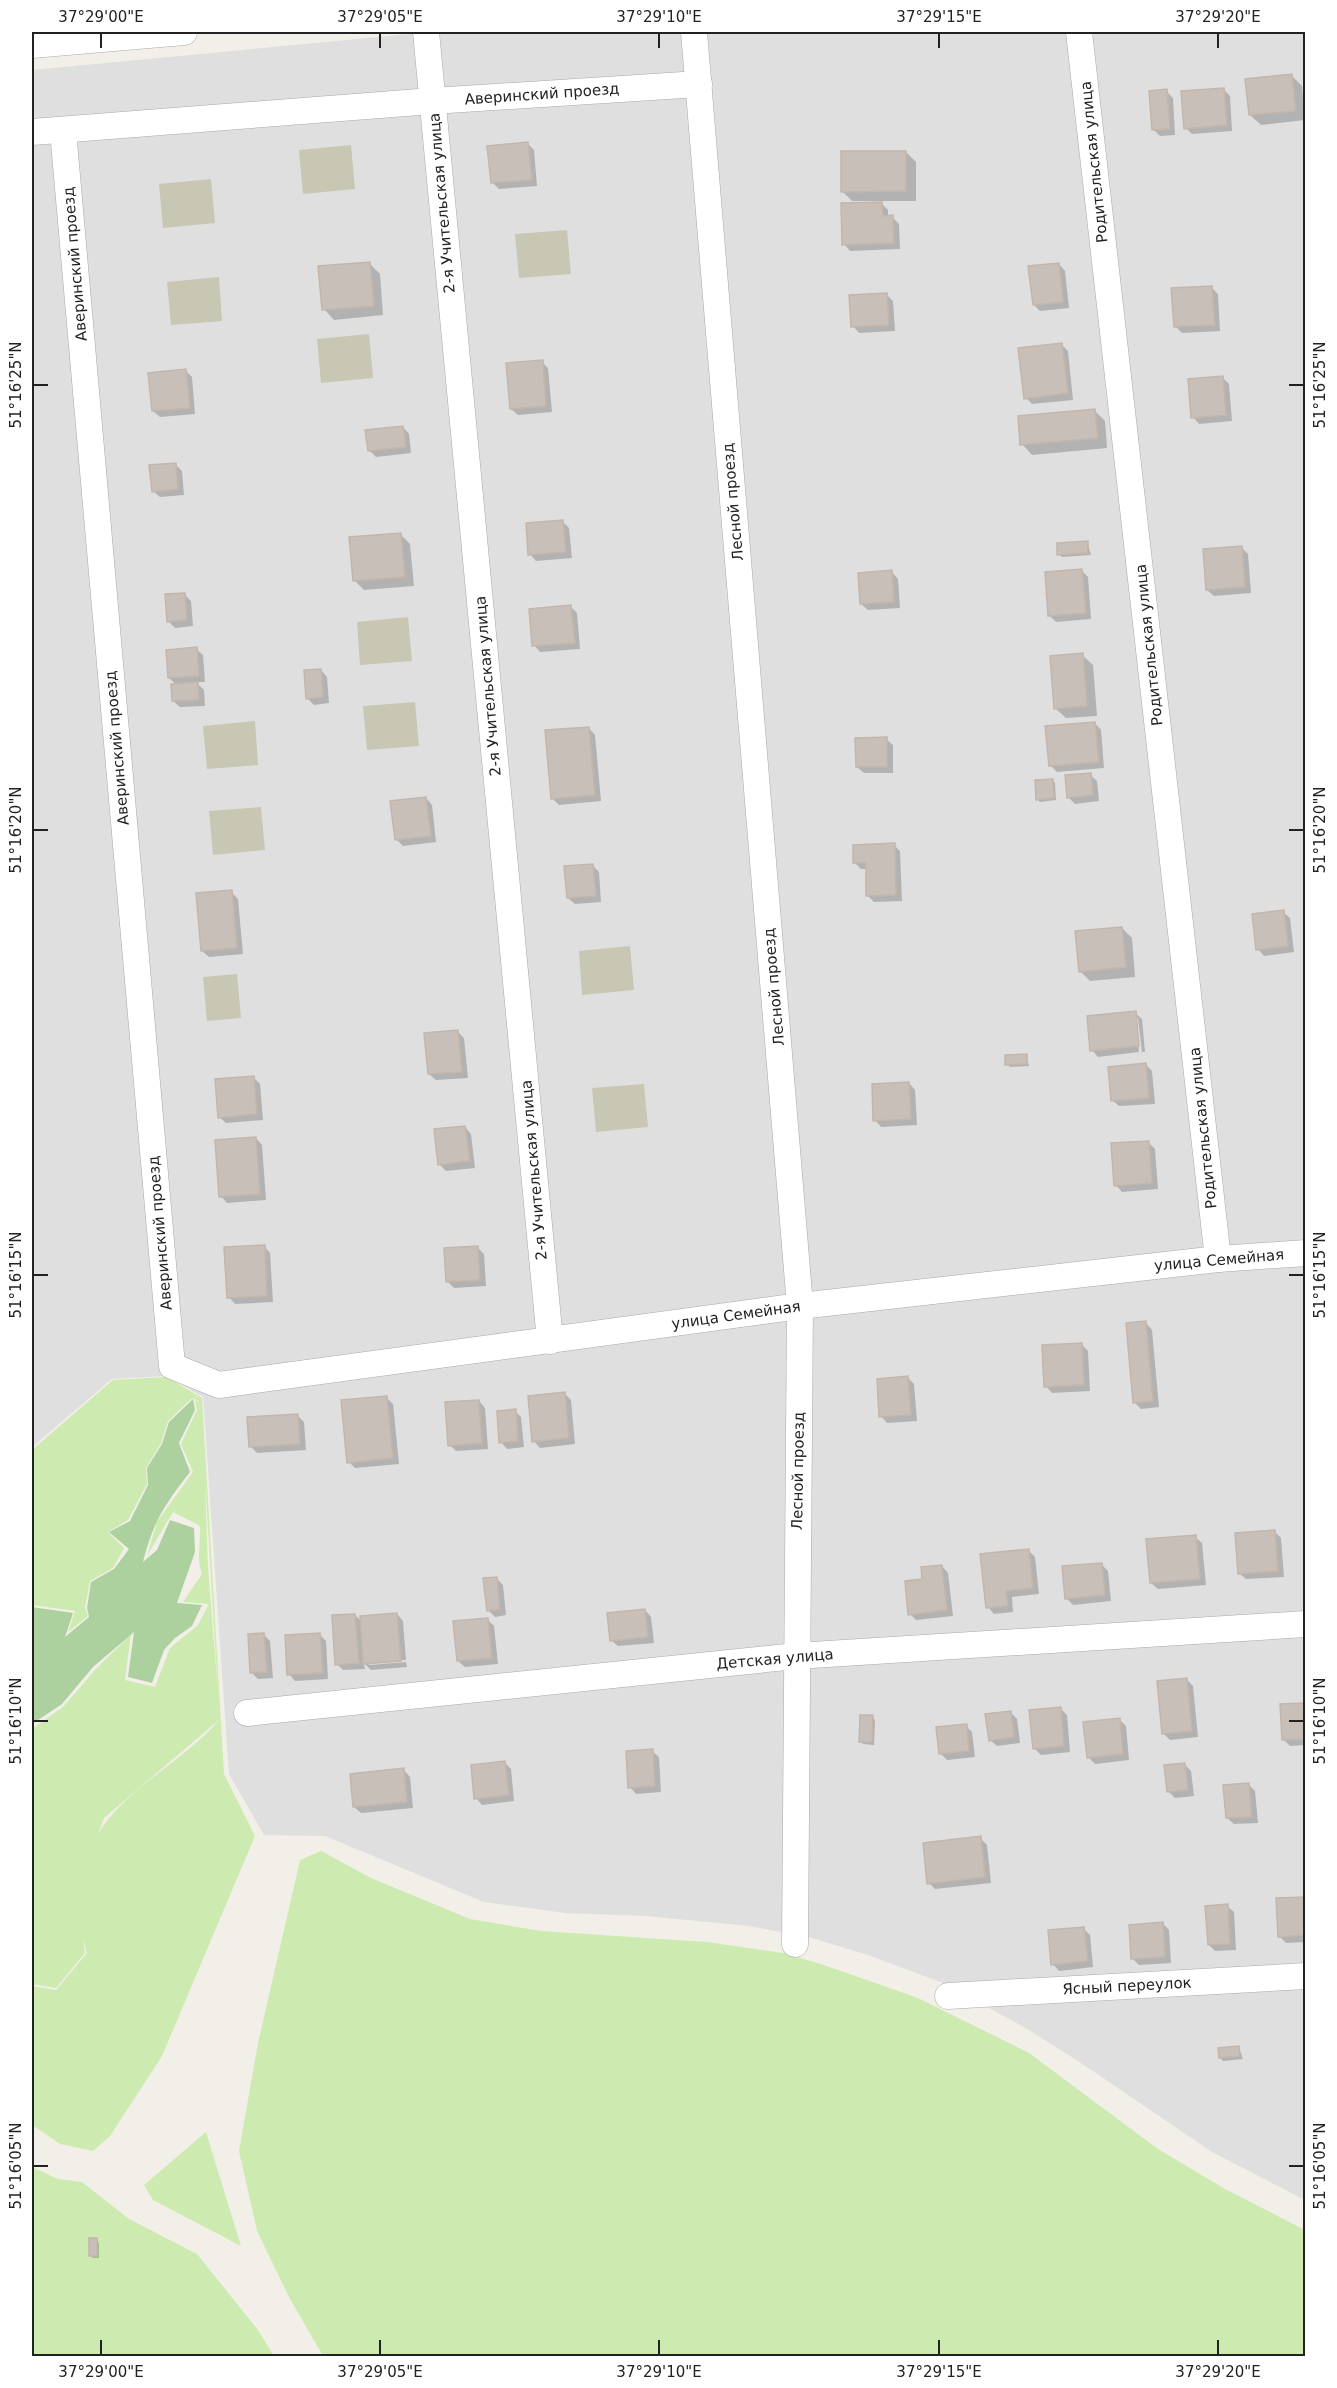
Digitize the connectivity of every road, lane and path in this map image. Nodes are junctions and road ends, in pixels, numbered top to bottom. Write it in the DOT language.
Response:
graph roads {
  1 [pos="184,32"];
  2 [pos="426,32"];
  3 [pos="694,32"];
  4 [pos="1079,32"];
  5 [pos="32,45"];
  6 [pos="699,84"];
  7 [pos="432,101"];
  8 [pos="63,130"];
  9 [pos="32,132"];
  10 [pos="1305,1252"];
  11 [pos="1218,1259"];
  12 [pos="800,1306"];
  13 [pos="550,1341"];
  14 [pos="172,1366"];
  15 [pos="1305,1624"];
  16 [pos="796,1656"];
  17 [pos="247,1713"];
  18 [pos="795,1944"];
  19 [pos="1305,1976"];
  20 [pos="948,1996"];
  1 -- 5 [label="street"];
  2 -- 7 [label="street, 2-я Учительская улица"];
  3 -- 6 [label="street, Лесной проезд"];
  4 -- 11 [label="street, Родительская улица"];
  6 -- 7 [label="street, Аверинский проезд"];
  6 -- 12 [label="street, Лесной проезд"];
  7 -- 8 [label="street, Аверинский проезд"];
  7 -- 13 [label="street, 2-я Учительская улица"];
  8 -- 9 [label="street, Аверинский проезд"];
  8 -- 14 [label="street, Аверинский проезд"];
  10 -- 11 [label="street, улица Семейная"];
  11 -- 12 [label="street, улица Семейная"];
  12 -- 13 [label="street, улица Семейная"];
  12 -- 16 [label="street, Лесной проезд"];
  13 -- 14 [label="street, улица Семейная"];
  15 -- 16 [label="street, Детская улица"];
  16 -- 17 [label="street, Детская улица"];
  16 -- 18 [label="street, Лесной проезд"];
  19 -- 20 [label="street, Ясный переулок"];
}
